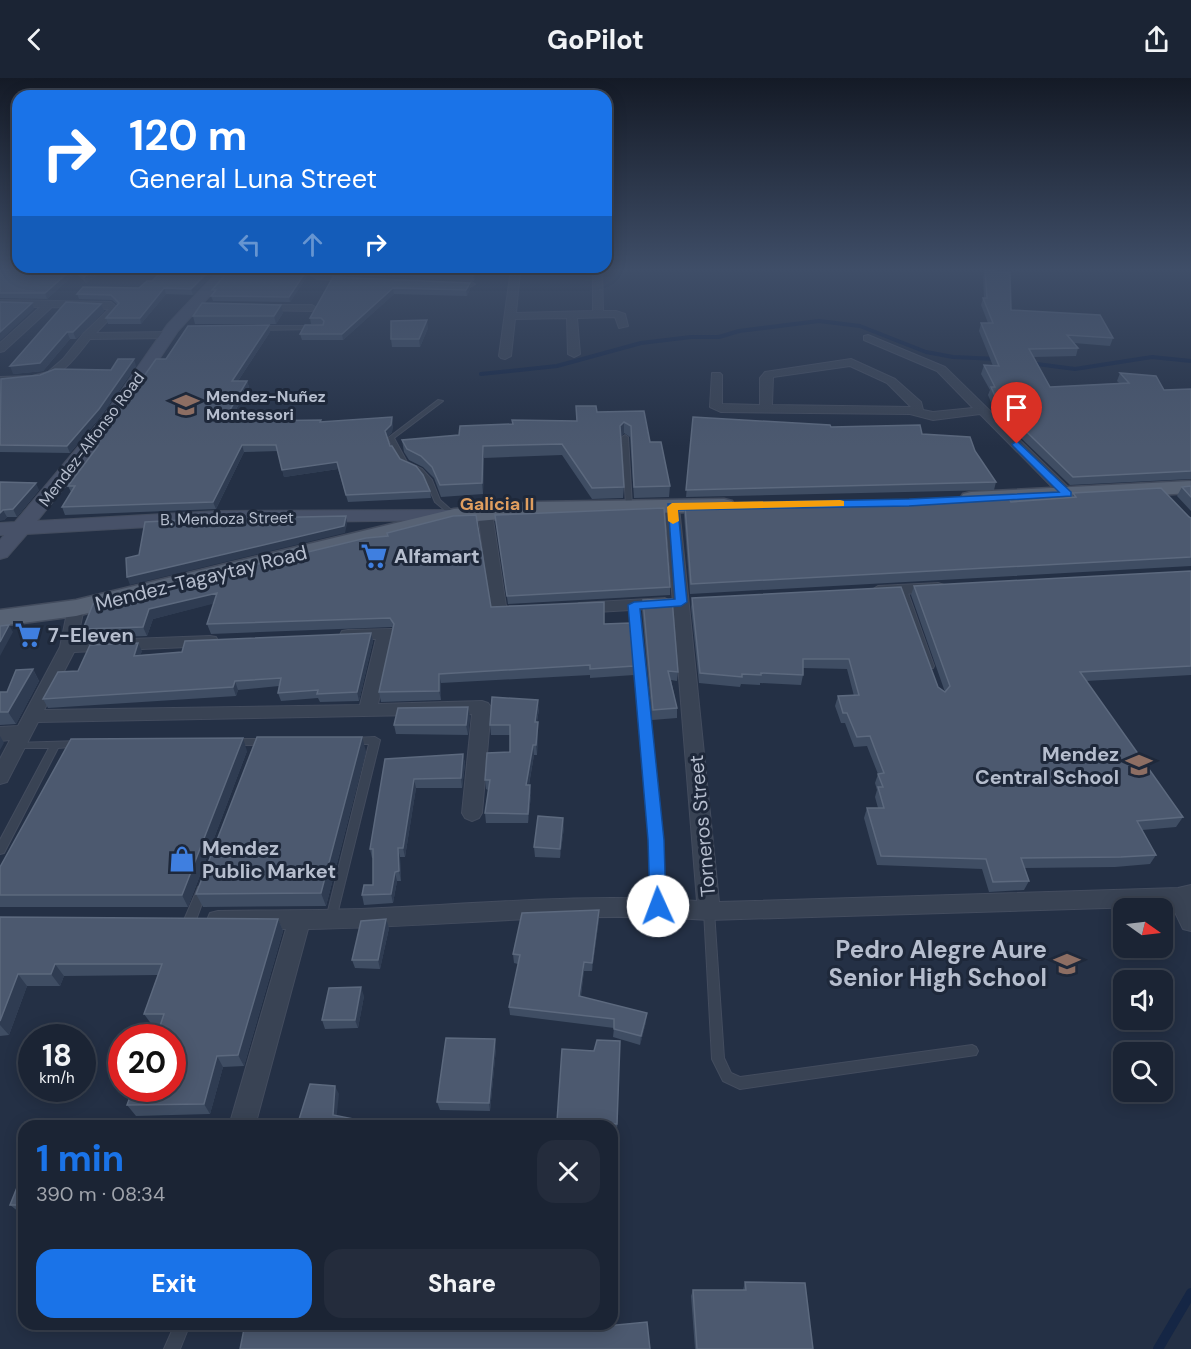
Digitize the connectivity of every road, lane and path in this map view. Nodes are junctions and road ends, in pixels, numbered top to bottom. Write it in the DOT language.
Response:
graph roads {
  1 [pos="23,328"];
  2 [pos="95,328"];
  3 [pos="176,328"];
  4 [pos="508,328"];
  5 [pos="573,328"];
  6 [pos="174,331"];
  7 [pos="87,336"];
  8 [pos="868,338"];
  9 [pos="0,349"];
  10 [pos="574,354"];
  11 [pos="505,356"];
  12 [pos="716,375"];
  13 [pos="0,380"];
  14 [pos="440,401"];
  15 [pos="766,409"];
  16 [pos="983,410"];
  17 [pos="917,411"];
  18 [pos="625,437"];
  19 [pos="1191,487"];
  20 [pos="1067,494"];
  21 [pos="954,500"];
  22 [pos="743,505"];
  23 [pos="629,506"];
  24 [pos="672,507"];
  25 [pos="485,513"];
  26 [pos="454,516"];
  27 [pos="21,527"];
  28 [pos="373,527"];
  29 [pos="0,529"];
  30 [pos="0,553"];
  31 [pos="949,587"];
  32 [pos="903,590"];
  33 [pos="868,592"];
  34 [pos="687,602"];
  35 [pos="634,605"];
  36 [pos="76,608"];
  37 [pos="566,608"];
  38 [pos="533,610"];
  39 [pos="0,618"];
  40 [pos="327,636"];
  41 [pos="221,640"];
  42 [pos="68,647"];
  43 [pos="933,675"];
  44 [pos="367,711"];
  45 [pos="33,716"];
  46 [pos="0,734"];
  47 [pos="19,739"];
  48 [pos="281,741"];
  49 [pos="340,741"];
  50 [pos="222,742"];
  51 [pos="258,742"];
  52 [pos="91,744"];
  53 [pos="55,745"];
  54 [pos="254,753"];
  55 [pos="0,777"];
  56 [pos="472,813"];
  57 [pos="0,850"];
  58 [pos="207,876"];
  59 [pos="1184,896"];
  60 [pos="658,906"];
  61 [pos="710,911"];
  62 [pos="300,918"];
  63 [pos="331,919"];
  64 [pos="167,920"];
  65 [pos="190,920"];
  66 [pos="1191,922"];
  67 [pos="972,1051"];
  68 [pos="244,1120"];
  69 [pos="180,1330"];
  70 [pos="172,1349"];
  1 -- 9 [label="street"];
  2 -- 7 [label="street"];
  3 -- 6 [label="main road, Mendez-Alfonso Road"];
  4 -- 11 [label="street"];
  5 -- 10 [label="street"];
  6 -- 7 [label="street"];
  6 -- 27 [label="main road, Mendez-Alfonso Road"];
  7 -- 13 [label="street"];
  8 -- 16 [label="street"];
  12 -- 15 [label="street"];
  14 -- 26 [label="lane"];
  15 -- 17 [label="street"];
  15 -- 17 [label="street"];
  16 -- 17 [label="street"];
  16 -- 20 [label="street"];
  18 -- 23 [label="lane"];
  19 -- 20 [label="main road"];
  20 -- 21 [label="main road"];
  22 -- 24 [label="main road, Mendez-Tagaytay Road"];
  23 -- 24 [label="main road, Mendez-Tagaytay Road"];
  23 -- 25 [label="main road, Mendez-Tagaytay Road"];
  24 -- 34 [label="street, Torneros Street"];
  25 -- 26 [label="main road, Mendez-Tagaytay Road"];
  25 -- 38 [label="street"];
  26 -- 28 [label="main road, Mendez-Tagaytay Road"];
  27 -- 28 [label="main road, B. Mendoza Street"];
  27 -- 29 [label="main road, B. Mendoza Street"];
  27 -- 30 [label="main road, Mendez-Alfonso Road"];
  28 -- 36 [label="main road, Mendez-Tagaytay Road"];
  31 -- 32 [label="street"];
  32 -- 33 [label="street"];
  32 -- 43 [label="lane"];
  34 -- 35 [label="street"];
  34 -- 61 [label="street, Torneros Street"];
  35 -- 37 [label="street"];
  35 -- 60 [label="lane"];
  36 -- 39 [label="main road, Mendez-Tagaytay Road"];
  36 -- 42 [label="street"];
  40 -- 44 [label="street"];
  41 -- 42 [label="street"];
  42 -- 45 [label="street"];
  44 -- 45 [label="street"];
  44 -- 56 [label="street"];
  45 -- 47 [label="street"];
  46 -- 47 [label="street"];
  47 -- 53 [label="lane"];
  47 -- 55 [label="street"];
  48 -- 51 [label="lane"];
  49 -- 63 [label="lane"];
  50 -- 51 [label="lane"];
  51 -- 54 [label="lane"];
  52 -- 53 [label="lane"];
  53 -- 57 [label="lane"];
  58 -- 65 [label="lane"];
  59 -- 61 [label="street"];
  59 -- 66 [label="street"];
  60 -- 61 [label="street, Torneros Street"];
  60 -- 63 [label="street, Torneros Street"];
  61 -- 67 [label="lane"];
  62 -- 63 [label="street, Torneros Street"];
  62 -- 65 [label="street, Torneros Street"];
  62 -- 68 [label="street"];
  64 -- 65 [label="street, Torneros Street"];
  69 -- 70 [label="lane"];
}
